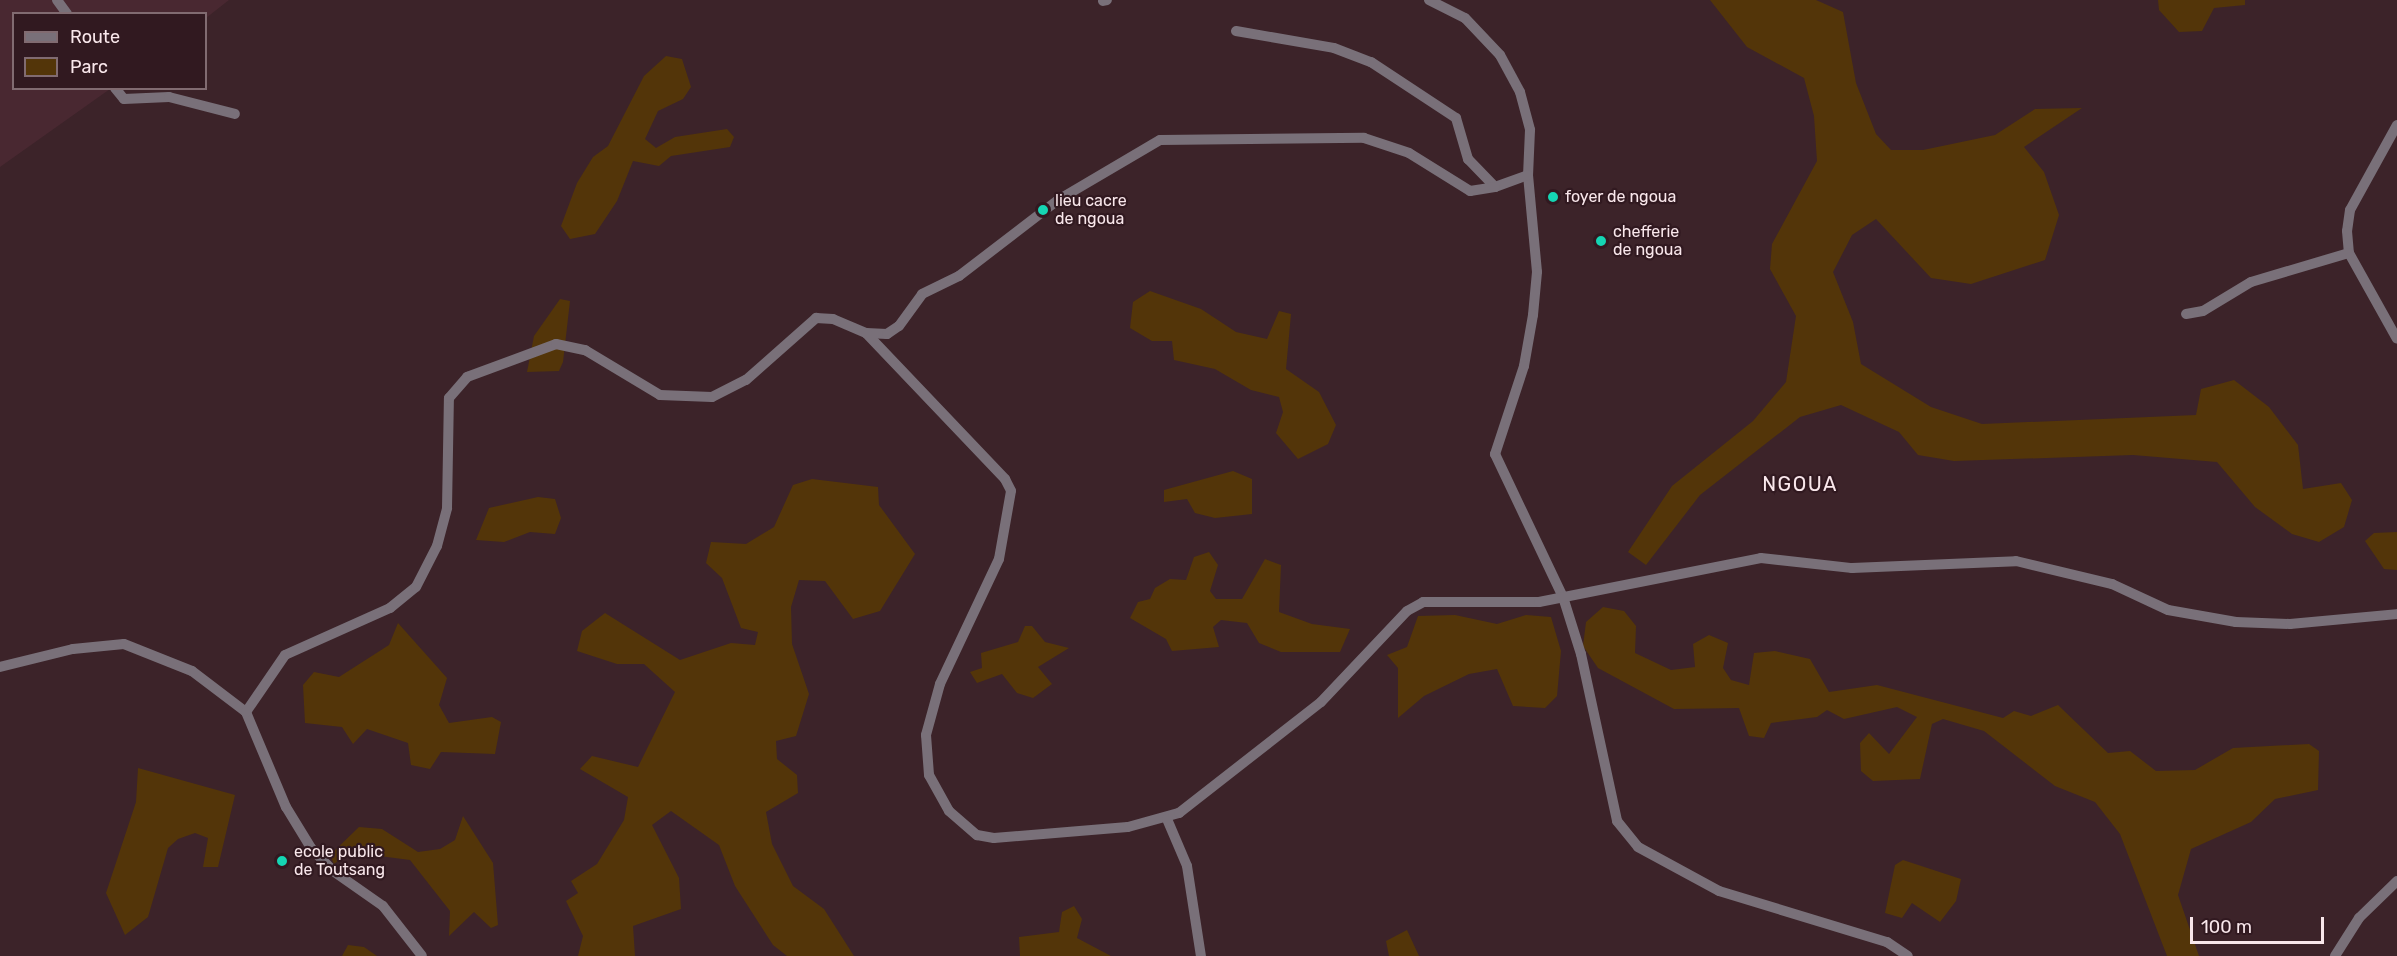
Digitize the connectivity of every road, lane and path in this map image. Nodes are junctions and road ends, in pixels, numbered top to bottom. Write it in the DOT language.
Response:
graph roads {
  1 [pos="1429,0"];
  2 [pos="1236,31"];
  3 [pos="116,90"];
  4 [pos="235,114"];
  5 [pos="2397,125"];
  6 [pos="1528,176"];
  7 [pos="1495,187"];
  8 [pos="2349,253"];
  9 [pos="2186,314"];
  10 [pos="866,333"];
  11 [pos="2397,339"];
  12 [pos="1563,597"];
  13 [pos="2397,614"];
  14 [pos="0,667"];
  15 [pos="246,712"];
  16 [pos="1167,819"];
  17 [pos="2397,881"];
  18 [pos="1204,954"];
  19 [pos="422,956"];
  20 [pos="1908,956"];
  21 [pos="2336,956"];
  1 -- 6 [label="street"];
  2 -- 7 [label="street"];
  3 -- 4 [label="street"];
  5 -- 8 [label="street"];
  6 -- 7 [label="street"];
  6 -- 12 [label="street"];
  7 -- 10 [label="street"];
  8 -- 9 [label="street"];
  8 -- 11 [label="street"];
  10 -- 15 [label="street"];
  10 -- 16 [label="street"];
  12 -- 13 [label="street"];
  12 -- 16 [label="street"];
  12 -- 20 [label="street"];
  14 -- 15 [label="street"];
  15 -- 19 [label="street"];
  16 -- 18 [label="street"];
  17 -- 21 [label="street"];
}
